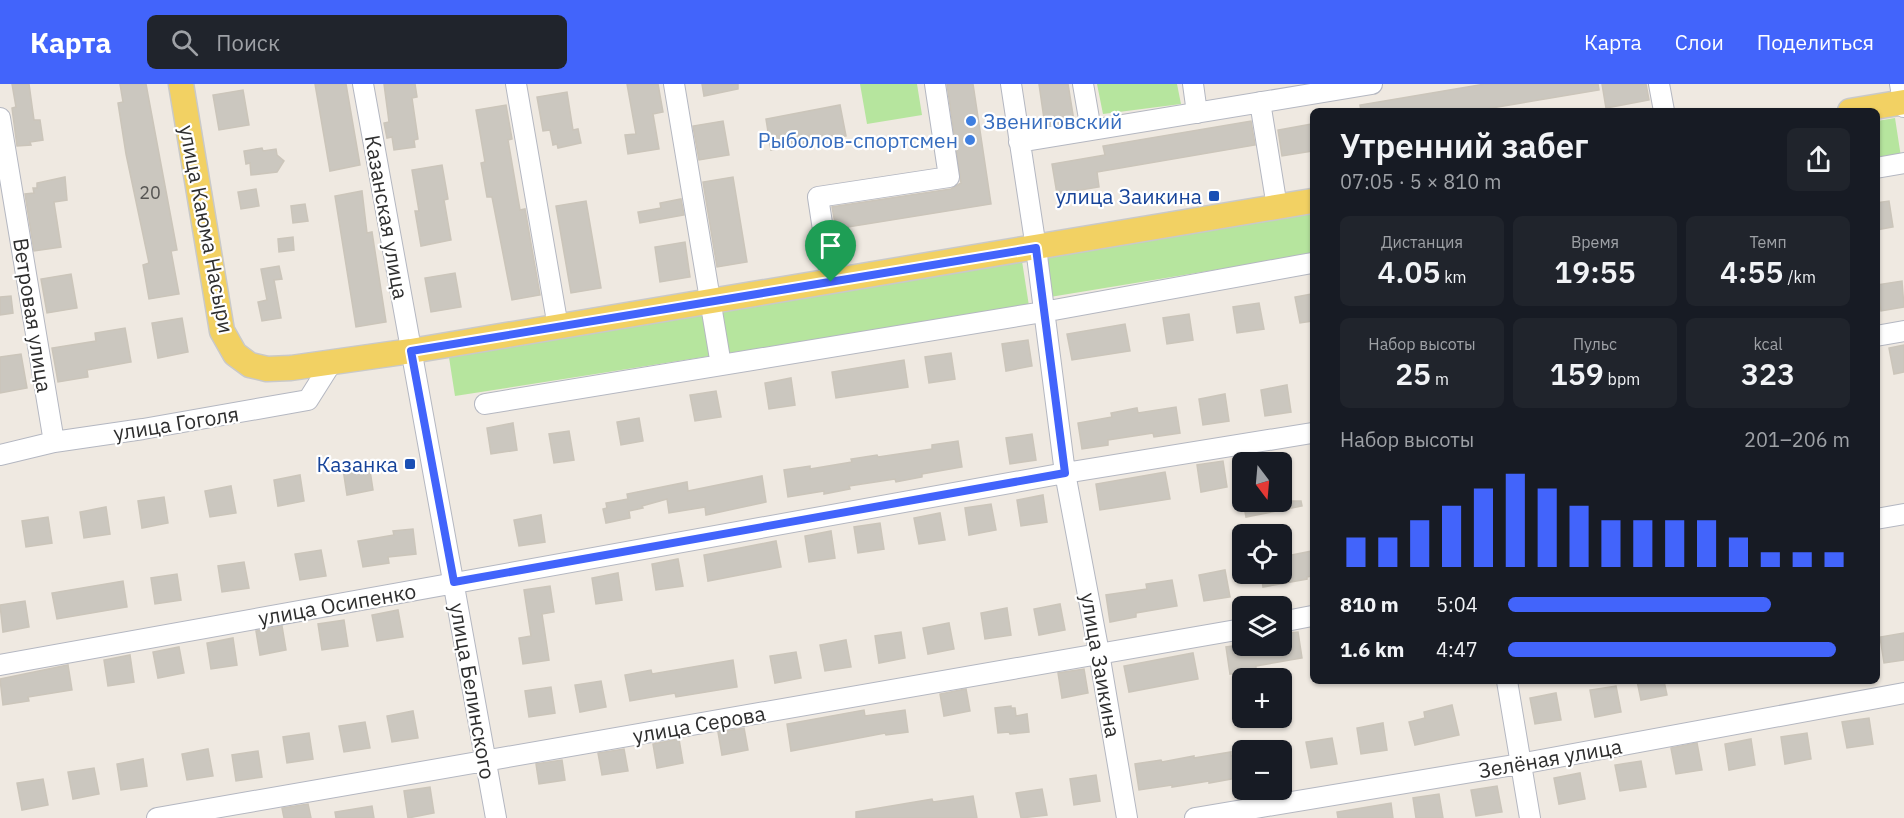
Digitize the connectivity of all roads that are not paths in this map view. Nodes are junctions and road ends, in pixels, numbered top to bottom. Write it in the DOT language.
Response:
graph roads {
  1 [pos="181,84"];
  2 [pos="363,84"];
  3 [pos="516,84"];
  4 [pos="674,84"];
  5 [pos="935,84"];
  6 [pos="1011,84"];
  7 [pos="1083,84"];
  8 [pos="1193,84"];
  9 [pos="1372,84"];
  10 [pos="1659,84"];
  11 [pos="1903,99"];
  12 [pos="1260,102"];
  13 [pos="1663,108"];
  14 [pos="1863,108"];
  15 [pos="1197,113"];
  16 [pos="0,118"];
  17 [pos="1091,130"];
  18 [pos="1020,142"];
  19 [pos="1904,163"];
  20 [pos="1880,167"];
  21 [pos="1310,201"];
  22 [pos="1276,207"];
  23 [pos="1036,248"];
  24 [pos="1310,263"];
  25 [pos="831,282"];
  26 [pos="710,302"];
  27 [pos="1043,312"];
  28 [pos="558,327"];
  29 [pos="1904,332"];
  30 [pos="1880,335"];
  31 [pos="411,351"];
  32 [pos="332,362"];
  33 [pos="721,365"];
  34 [pos="485,404"];
  35 [pos="1310,433"];
  36 [pos="54,442"];
  37 [pos="0,455"];
  38 [pos="1065,473"];
  39 [pos="1904,514"];
  40 [pos="1880,518"];
  41 [pos="454,582"];
  42 [pos="1310,616"];
  43 [pos="1292,620"];
  44 [pos="1232,631"];
  45 [pos="1100,653"];
  46 [pos="0,665"];
  47 [pos="1507,684"];
  48 [pos="1904,693"];
  49 [pos="487,761"];
  50 [pos="1520,764"];
  51 [pos="157,818"];
  52 [pos="496,818"];
  53 [pos="1127,818"];
  54 [pos="1195,818"];
  55 [pos="1530,818"];
  1 -- 32 [label="main road, улица Каюма Насыри"];
  2 -- 31 [label="street, Казанская улица"];
  3 -- 28 [label="street"];
  4 -- 26 [label="street"];
  5 -- 25 [label="street"];
  6 -- 18 [label="street, улица Заикина"];
  7 -- 17 [label="street"];
  8 -- 15 [label="street"];
  9 -- 12 [label="street"];
  10 -- 13 [label="street"];
  11 -- 14 [label="main road"];
  12 -- 15 [label="street"];
  12 -- 22 [label="street"];
  15 -- 17 [label="street"];
  16 -- 36 [label="street, Ветровая улица"];
  17 -- 18 [label="street"];
  18 -- 23 [label="street, улица Заикина"];
  19 -- 20 [label="street"];
  21 -- 22 [label="main road"];
  22 -- 23 [label="main road"];
  23 -- 25 [label="main road"];
  23 -- 27 [label="street, улица Заикина"];
  24 -- 27 [label="street"];
  25 -- 26 [label="main road"];
  26 -- 28 [label="main road"];
  26 -- 33 [label="street"];
  27 -- 33 [label="street"];
  27 -- 38 [label="street, улица Заикина"];
  28 -- 31 [label="main road"];
  29 -- 30 [label="street"];
  31 -- 32 [label="main road"];
  31 -- 41 [label="street, улица Белинского"];
  32 -- 36 [label="street, улица Гоголя"];
  33 -- 34 [label="street"];
  35 -- 38 [label="street, улица Осипенко"];
  36 -- 37 [label="street, улица Гоголя"];
  38 -- 41 [label="street, улица Осипенко"];
  38 -- 45 [label="street, улица Заикина"];
  39 -- 40 [label="street"];
  41 -- 46 [label="street, улица Осипенко"];
  41 -- 49 [label="street, улица Белинского"];
  42 -- 43 [label="street"];
  44 -- 45 [label="street, улица Серова"];
  45 -- 49 [label="street, улица Серова"];
  45 -- 53 [label="street, улица Заикина"];
  47 -- 50 [label="street"];
  48 -- 50 [label="street, Зелёная улица"];
  49 -- 51 [label="street, улица Серова"];
  49 -- 52 [label="street, улица Белинского"];
  50 -- 54 [label="street, Зелёная улица"];
  50 -- 55 [label="street"];
}
